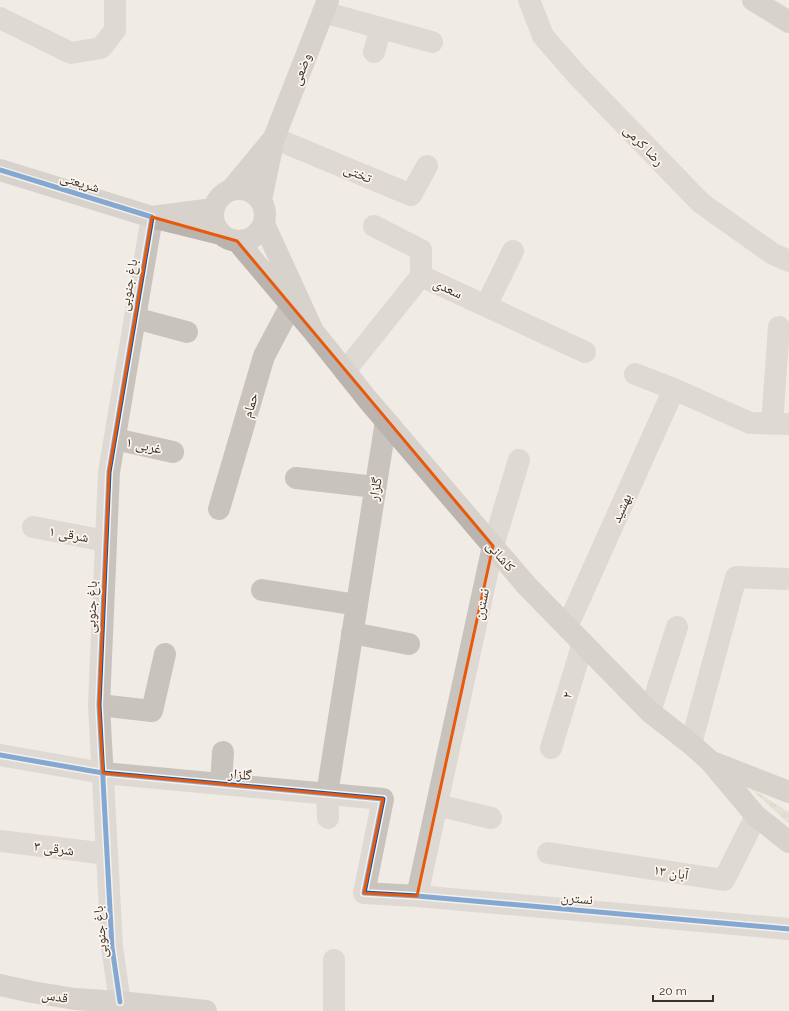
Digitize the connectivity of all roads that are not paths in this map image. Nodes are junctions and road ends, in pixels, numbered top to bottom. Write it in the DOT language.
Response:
graph roads {
  1 [pos="115,0"];
  2 [pos="529,0"];
  3 [pos="753,0"];
  4 [pos="326,6"];
  5 [pos="0,18"];
  6 [pos="789,22"];
  7 [pos="381,28"];
  8 [pos="432,42"];
  9 [pos="374,52"];
  10 [pos="274,138"];
  11 [pos="427,166"];
  12 [pos="0,170"];
  13 [pos="231,190"];
  14 [pos="261,200"];
  15 [pos="213,209"];
  16 [pos="152,217"];
  17 [pos="264,224"];
  18 [pos="374,226"];
  19 [pos="229,238"];
  20 [pos="513,251"];
  21 [pos="789,261"];
  22 [pos="421,276"];
  23 [pos="291,305"];
  24 [pos="486,306"];
  25 [pos="135,318"];
  26 [pos="779,327"];
  27 [pos="313,331"];
  28 [pos="187,332"];
  29 [pos="585,352"];
  30 [pos="345,371"];
  31 [pos="635,374"];
  32 [pos="674,389"];
  33 [pos="386,421"];
  34 [pos="781,424"];
  35 [pos="115,439"];
  36 [pos="173,452"];
  37 [pos="519,460"];
  38 [pos="296,478"];
  39 [pos="375,487"];
  40 [pos="219,509"];
  41 [pos="33,527"];
  42 [pos="106,541"];
  43 [pos="493,546"];
  44 [pos="786,579"];
  45 [pos="262,590"];
  46 [pos="357,605"];
  47 [pos="567,627"];
  48 [pos="677,627"];
  49 [pos="352,633"];
  50 [pos="583,643"];
  51 [pos="408,644"];
  52 [pos="165,654"];
  53 [pos="99,705"];
  54 [pos="650,712"];
  55 [pos="691,744"];
  56 [pos="551,748"];
  57 [pos="223,752"];
  58 [pos="0,755"];
  59 [pos="710,761"];
  60 [pos="103,773"];
  61 [pos="221,784"];
  62 [pos="789,792"];
  63 [pos="327,794"];
  64 [pos="437,805"];
  65 [pos="756,816"];
  66 [pos="328,818"];
  67 [pos="490,818"];
  68 [pos="0,841"];
  69 [pos="789,842"];
  70 [pos="548,853"];
  71 [pos="107,854"];
  72 [pos="364,893"];
  73 [pos="417,896"];
  74 [pos="789,928"];
  75 [pos="334,960"];
  76 [pos="0,985"];
  77 [pos="120,1002"];
  78 [pos="74,1005"];
  79 [pos="202,1011"];
  80 [pos="334,1011"];
  1 -- 5 [label="street"];
  2 -- 21 [label="street, رضا کرمی"];
  3 -- 6 [label="street"];
  4 -- 7 [label="street"];
  4 -- 10 [label="street, وضعی"];
  7 -- 8 [label="street"];
  7 -- 9 [label="street"];
  10 -- 11 [label="street, تختی"];
  10 -- 13 [label="street"];
  10 -- 14 [label="street"];
  12 -- 16 [label="street, شریعتی"];
  13 -- 14 [label="street"];
  13 -- 15 [label="street"];
  14 -- 17 [label="street"];
  15 -- 16 [label="street"];
  15 -- 19 [label="street"];
  16 -- 19 [label="street, شریعتی"];
  16 -- 25 [label="street, باغ جنوبی"];
  17 -- 19 [label="street"];
  17 -- 27 [label="street"];
  18 -- 22 [label="street"];
  19 -- 23 [label="street"];
  20 -- 24 [label="street"];
  22 -- 24 [label="street, سعدی"];
  22 -- 30 [label="street, سعدی"];
  23 -- 27 [label="street"];
  23 -- 40 [label="street, حمام"];
  24 -- 29 [label="street, سعدی"];
  25 -- 28 [label="street"];
  25 -- 35 [label="street, باغ جنوبی"];
  26 -- 34 [label="street"];
  27 -- 30 [label="street, کاشانی"];
  30 -- 33 [label="street, کاشانی"];
  31 -- 32 [label="street"];
  32 -- 34 [label="street"];
  32 -- 47 [label="street, بهشید"];
  33 -- 39 [label="street, گلزار"];
  33 -- 43 [label="street, کاشانی"];
  35 -- 36 [label="street, ۱ غربی"];
  35 -- 42 [label="street, باغ جنوبی"];
  37 -- 43 [label="street, نسترن"];
  38 -- 39 [label="street"];
  39 -- 46 [label="street, گلزار"];
  41 -- 42 [label="street, ۱ شرقی"];
  42 -- 53 [label="street, باغ جنوبی"];
  43 -- 47 [label="street, کاشانی"];
  43 -- 64 [label="street, نسترن"];
  44 -- 55 [label="street"];
  45 -- 46 [label="street"];
  46 -- 49 [label="street, گلزار"];
  47 -- 50 [label="street, کاشانی"];
  48 -- 54 [label="street"];
  49 -- 51 [label="street"];
  49 -- 63 [label="street, گلزار"];
  50 -- 54 [label="street, کاشانی"];
  50 -- 56 [label="street, ۲"];
  52 -- 53 [label="street"];
  53 -- 60 [label="street, باغ جنوبی"];
  54 -- 55 [label="street, کاشانی"];
  55 -- 59 [label="street, کاشانی"];
  57 -- 61 [label="street"];
  58 -- 60 [label="street, گلزار"];
  59 -- 62 [label="street"];
  59 -- 65 [label="street"];
  60 -- 61 [label="street, گلزار"];
  60 -- 71 [label="street, باغ جنوبی"];
  61 -- 63 [label="street, گلزار"];
  63 -- 66 [label="street, گلزار"];
  63 -- 72 [label="street, گلزار"];
  64 -- 67 [label="street"];
  64 -- 73 [label="street, نسترن"];
  65 -- 69 [label="street"];
  65 -- 70 [label="street, ۱۳ آبان"];
  68 -- 71 [label="street, ۳ شرقی"];
  71 -- 77 [label="street, باغ جنوبی"];
  72 -- 73 [label="street, نسترن"];
  73 -- 74 [label="street, نسترن"];
  75 -- 80 [label="street"];
  76 -- 78 [label="street, قدس"];
  77 -- 78 [label="street, قدس"];
  77 -- 79 [label="street, قدس"];
}
